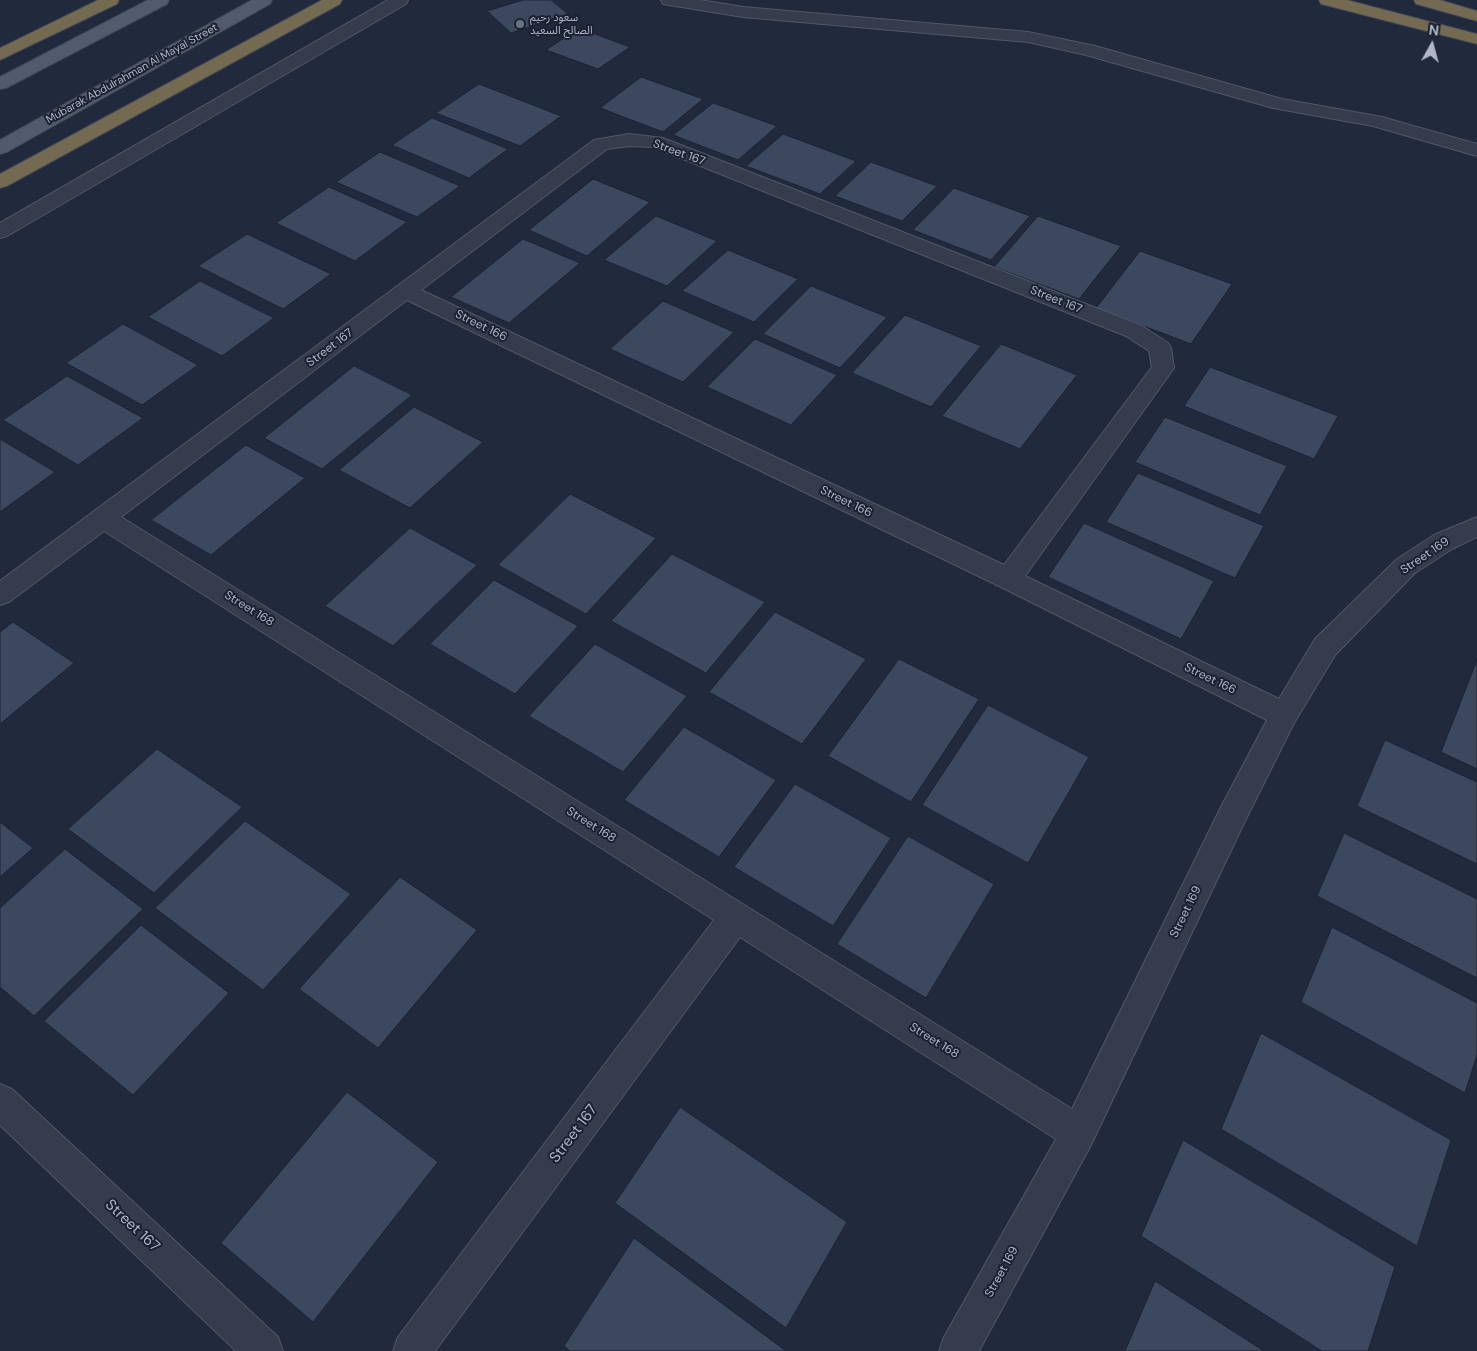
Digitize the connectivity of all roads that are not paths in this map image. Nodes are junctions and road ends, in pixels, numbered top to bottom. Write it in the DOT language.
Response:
graph roads {
  1 [pos="111,0"];
  2 [pos="161,0"];
  3 [pos="264,0"];
  4 [pos="334,0"];
  5 [pos="400,0"];
  6 [pos="669,0"];
  7 [pos="1327,0"];
  8 [pos="1422,0"];
  9 [pos="1477,16"];
  10 [pos="1477,40"];
  11 [pos="0,55"];
  12 [pos="0,84"];
  13 [pos="0,148"];
  14 [pos="1477,150"];
  15 [pos="0,182"];
  16 [pos="0,232"];
  17 [pos="406,291"];
  18 [pos="103,518"];
  19 [pos="1477,526"];
  20 [pos="1008,579"];
  21 [pos="0,595"];
  22 [pos="1284,715"];
  23 [pos="736,916"];
  24 [pos="0,1101"];
  25 [pos="1079,1133"];
  26 [pos="264,1351"];
  27 [pos="412,1351"];
  28 [pos="958,1351"];
  1 -- 11 [label="highway"];
  2 -- 12 [label="main road"];
  3 -- 13 [label="main road, Mubarak Abdulrahman Al Mayal Street"];
  4 -- 15 [label="highway"];
  5 -- 16 [label="street"];
  6 -- 14 [label="street"];
  7 -- 10 [label="highway"];
  8 -- 9 [label="highway"];
  17 -- 18 [label="street, Street 167"];
  17 -- 20 [label="street, Street 166"];
  17 -- 20 [label="street, Street 167"];
  18 -- 21 [label="street, Street 167"];
  18 -- 23 [label="street, Street 168"];
  19 -- 22 [label="street, Street 169"];
  20 -- 22 [label="street, Street 166"];
  22 -- 25 [label="street, Street 169"];
  23 -- 25 [label="street, Street 168"];
  23 -- 27 [label="street, Street 167"];
  24 -- 26 [label="street, Street 167"];
  25 -- 28 [label="street, Street 169"];
}
